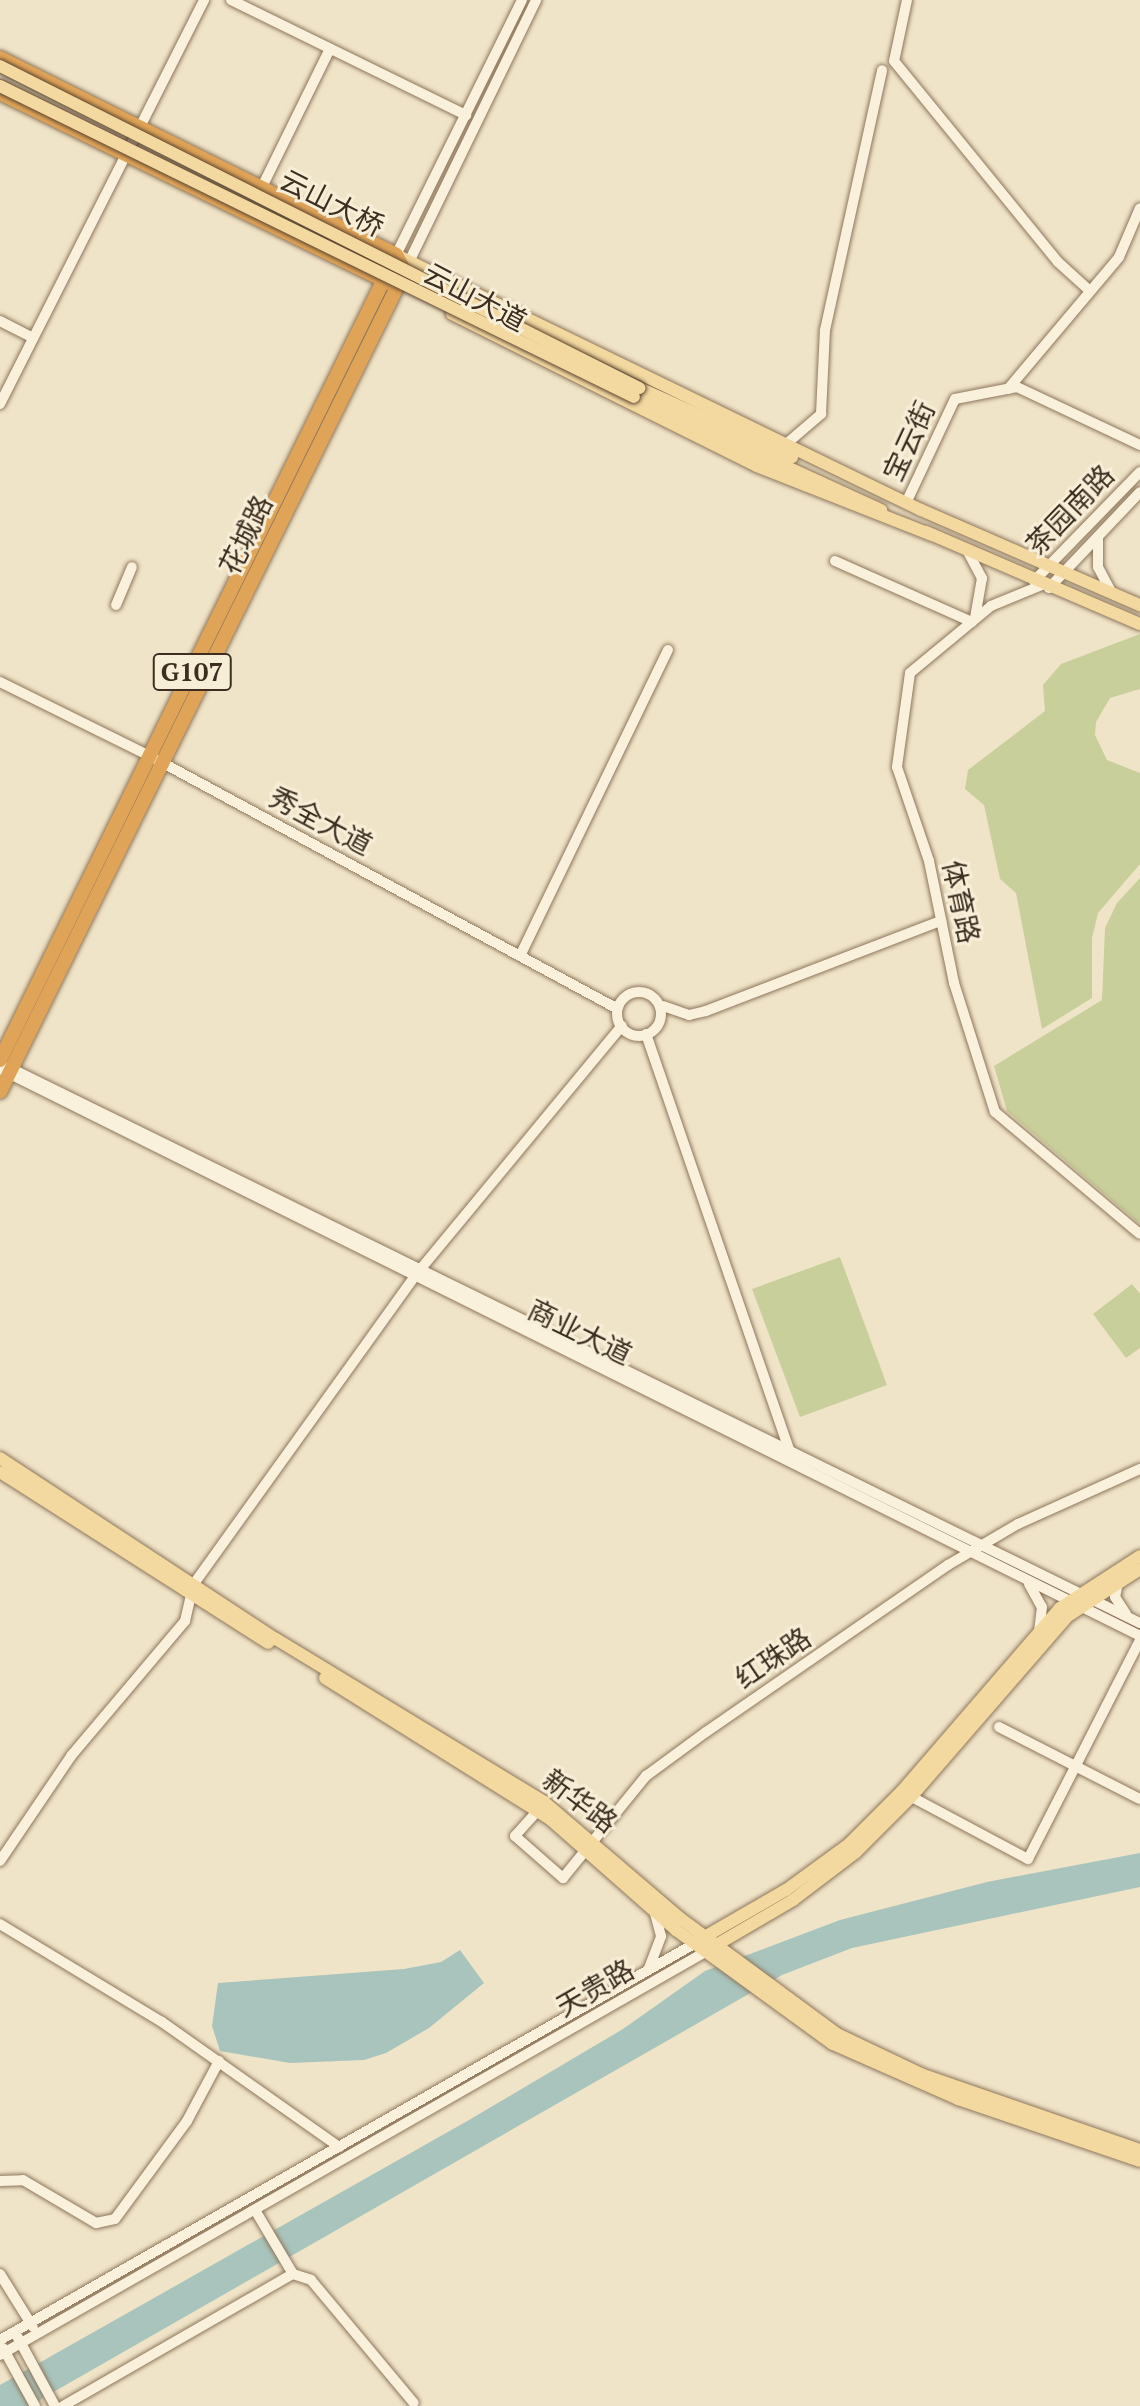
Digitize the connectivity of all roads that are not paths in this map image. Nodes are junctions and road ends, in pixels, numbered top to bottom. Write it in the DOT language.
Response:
graph roads {
  1 [pos="204,0"];
  2 [pos="231,0"];
  3 [pos="522,0"];
  4 [pos="536,0"];
  5 [pos="907,0"];
  6 [pos="330,49"];
  7 [pos="0,58"];
  8 [pos="0,69"];
  9 [pos="882,70"];
  10 [pos="0,83"];
  11 [pos="0,93"];
  12 [pos="466,115"];
  13 [pos="141,127"];
  14 [pos="126,156"];
  15 [pos="259,198"];
  16 [pos="1140,208"];
  17 [pos="397,271"];
  18 [pos="1090,291"];
  19 [pos="0,321"];
  20 [pos="32,337"];
  21 [pos="1008,389"];
  22 [pos="637,393"];
  23 [pos="0,404"];
  24 [pos="785,445"];
  25 [pos="1140,445"];
  26 [pos="1140,472"];
  27 [pos="1140,492"];
  28 [pos="906,503"];
  29 [pos="921,510"];
  30 [pos="932,535"];
  31 [pos="1098,537"];
  32 [pos="968,552"];
  33 [pos="835,561"];
  34 [pos="1049,566"];
  35 [pos="132,567"];
  36 [pos="1063,574"];
  37 [pos="1042,584"];
  38 [pos="1113,594"];
  39 [pos="116,605"];
  40 [pos="1140,605"];
  41 [pos="973,620"];
  42 [pos="1140,624"];
  43 [pos="668,650"];
  44 [pos="0,682"];
  45 [pos="156,760"];
  46 [pos="941,921"];
  47 [pos="520,956"];
  48 [pos="663,1006"];
  49 [pos="616,1008"];
  50 [pos="622,1026"];
  51 [pos="646,1034"];
  52 [pos="4,1068"];
  53 [pos="0,1092"];
  54 [pos="1140,1234"];
  55 [pos="418,1273"];
  56 [pos="790,1453"];
  57 [pos="0,1458"];
  58 [pos="795,1465"];
  59 [pos="1140,1469"];
  60 [pos="0,1472"];
  61 [pos="982,1545"];
  62 [pos="971,1552"];
  63 [pos="1140,1556"];
  64 [pos="1140,1569"];
  65 [pos="1022,1578"];
  66 [pos="1121,1579"];
  67 [pos="192,1591"];
  68 [pos="1085,1594"];
  69 [pos="1073,1603"];
  70 [pos="1135,1620"];
  71 [pos="1039,1631"];
  72 [pos="1140,1638"];
  73 [pos="999,1727"];
  74 [pos="1076,1765"];
  75 [pos="907,1794"];
  76 [pos="1140,1799"];
  77 [pos="541,1806"];
  78 [pos="590,1844"];
  79 [pos="0,1861"];
  80 [pos="654,1911"];
  81 [pos="0,1924"];
  82 [pos="705,1944"];
  83 [pos="647,1971"];
  84 [pos="769,1992"];
  85 [pos="219,2061"];
  86 [pos="339,2147"];
  87 [pos="1140,2150"];
  88 [pos="1140,2161"];
  89 [pos="0,2181"];
  90 [pos="255,2210"];
  91 [pos="291,2270"];
  92 [pos="0,2274"];
  93 [pos="30,2322"];
  94 [pos="15,2331"];
  95 [pos="36,2333"];
  96 [pos="21,2342"];
  97 [pos="1,2347"];
  98 [pos="53,2402"];
  99 [pos="414,2403"];
  100 [pos="35,2406"];
  101 [pos="63,2406"];
  1 -- 13 [label="street"];
  2 -- 6 [label="street"];
  3 -- 12 [label="street, 花城路"];
  4 -- 17 [label="street, 花城路"];
  5 -- 18 [label="street"];
  6 -- 12 [label="street"];
  6 -- 15 [label="street"];
  7 -- 13 [label="highway, 云山大道"];
  8 -- 15 [label="main road, bridge"];
  8 -- 22 [label="main road, 云山大桥, bridge"];
  9 -- 24 [label="street"];
  10 -- 15 [label="main road, bridge"];
  10 -- 22 [label="main road, 云山大桥, bridge"];
  11 -- 14 [label="highway, 云山大道"];
  12 -- 17 [label="street, 花城路"];
  13 -- 14 [label="street"];
  13 -- 15 [label="highway, 云山大道"];
  14 -- 17 [label="highway, 云山大道"];
  14 -- 20 [label="street"];
  15 -- 17 [label="main road"];
  15 -- 17 [label="highway, 云山大道"];
  16 -- 18 [label="street"];
  17 -- 24 [label="main road, 云山大道"];
  17 -- 30 [label="main road, 云山大道"];
  17 -- 45 [label="highway, 花城路 / G107"];
  18 -- 21 [label="street"];
  19 -- 20 [label="street"];
  20 -- 23 [label="street"];
  21 -- 25 [label="street"];
  21 -- 28 [label="street, 宝云街"];
  22 -- 29 [label="main road, 云山大道"];
  22 -- 30 [label="main road, 云山大道"];
  24 -- 28 [label="main road, 云山大道"];
  26 -- 34 [label="street, 茶园南路"];
  27 -- 31 [label="street, 茶园南路"];
  28 -- 29 [label="main road, 云山大道"];
  29 -- 34 [label="main road, 云山大道"];
  30 -- 32 [label="main road, 云山大道"];
  31 -- 36 [label="street, 茶园南路"];
  31 -- 38 [label="street"];
  32 -- 37 [label="main road, 云山大道"];
  32 -- 41 [label="street"];
  33 -- 41 [label="street"];
  34 -- 36 [label="main road, 云山大道"];
  34 -- 37 [label="street, 茶园南路"];
  35 -- 39 [label="street"];
  36 -- 37 [label="street, 茶园南路"];
  36 -- 38 [label="main road, 云山大道"];
  37 -- 41 [label="street, 体育路"];
  37 -- 42 [label="main road, 云山大道"];
  38 -- 40 [label="main road, 云山大道"];
  41 -- 46 [label="street, 体育路"];
  43 -- 47 [label="street"];
  44 -- 45 [label="street, 秀全大道"];
  45 -- 47 [label="street, 秀全大道"];
  45 -- 52 [label="highway, 花城路 / G107"];
  46 -- 48 [label="street"];
  46 -- 54 [label="street, 体育路"];
  47 -- 49 [label="street, 秀全大道"];
  48 -- 49 [label="street"];
  48 -- 51 [label="street"];
  49 -- 50 [label="street"];
  50 -- 51 [label="street"];
  50 -- 55 [label="street"];
  51 -- 56 [label="street"];
  52 -- 53 [label="highway, 花城路 / G107"];
  52 -- 55 [label="street, 商业大道"];
  55 -- 56 [label="street, 商业大道"];
  55 -- 58 [label="street, 商业大道"];
  55 -- 67 [label="street"];
  56 -- 58 [label="street"];
  56 -- 61 [label="street, 商业大道"];
  57 -- 67 [label="main road, 新华路"];
  58 -- 62 [label="street, 商业大道"];
  59 -- 61 [label="street, 红珠路"];
  60 -- 67 [label="main road, 新华路"];
  61 -- 62 [label="street, 红珠路"];
  61 -- 68 [label="street, 商业大道"];
  62 -- 65 [label="street, 商业大道"];
  62 -- 78 [label="street, 红珠路"];
  63 -- 68 [label="main road, 天贵路"];
  64 -- 66 [label="main road, 天贵路"];
  65 -- 69 [label="street, 商业大道"];
  65 -- 71 [label="street"];
  66 -- 68 [label="main road, 天贵路"];
  66 -- 70 [label="street"];
  67 -- 77 [label="main road, 新华路"];
  67 -- 79 [label="street"];
  68 -- 69 [label="main road, 天贵路"];
  68 -- 70 [label="street, 商业大道"];
  69 -- 71 [label="main road, 天贵路"];
  69 -- 72 [label="street, 商业大道"];
  69 -- 75 [label="main road, 天贵路"];
  71 -- 75 [label="main road, 天贵路"];
  72 -- 74 [label="street"];
  73 -- 74 [label="street"];
  74 -- 75 [label="street"];
  74 -- 76 [label="street"];
  75 -- 82 [label="main road, 天贵路"];
  77 -- 78 [label="main road, 新华路"];
  77 -- 78 [label="street, 红珠路"];
  78 -- 80 [label="main road, 新华路"];
  78 -- 82 [label="main road, 新华路"];
  80 -- 82 [label="main road, 新华路"];
  80 -- 83 [label="street"];
  81 -- 85 [label="street"];
  82 -- 83 [label="street, 天贵路"];
  82 -- 84 [label="main road, 新华路"];
  82 -- 90 [label="street, 天贵路"];
  83 -- 86 [label="street, 天贵路"];
  84 -- 87 [label="main road, 新华路"];
  84 -- 88 [label="main road, 新华路"];
  85 -- 86 [label="street"];
  85 -- 89 [label="street"];
  86 -- 93 [label="street, 天贵路"];
  90 -- 91 [label="street"];
  90 -- 95 [label="street, 天贵路"];
  91 -- 99 [label="street"];
  91 -- 101 [label="street"];
  92 -- 93 [label="street"];
  93 -- 94 [label="street, 天贵路"];
  93 -- 95 [label="street"];
  94 -- 96 [label="street"];
  94 -- 97 [label="street, 天贵路"];
  95 -- 96 [label="street, 天贵路"];
  96 -- 97 [label="street, 天贵路"];
  96 -- 98 [label="street"];
  97 -- 100 [label="street"];
}
